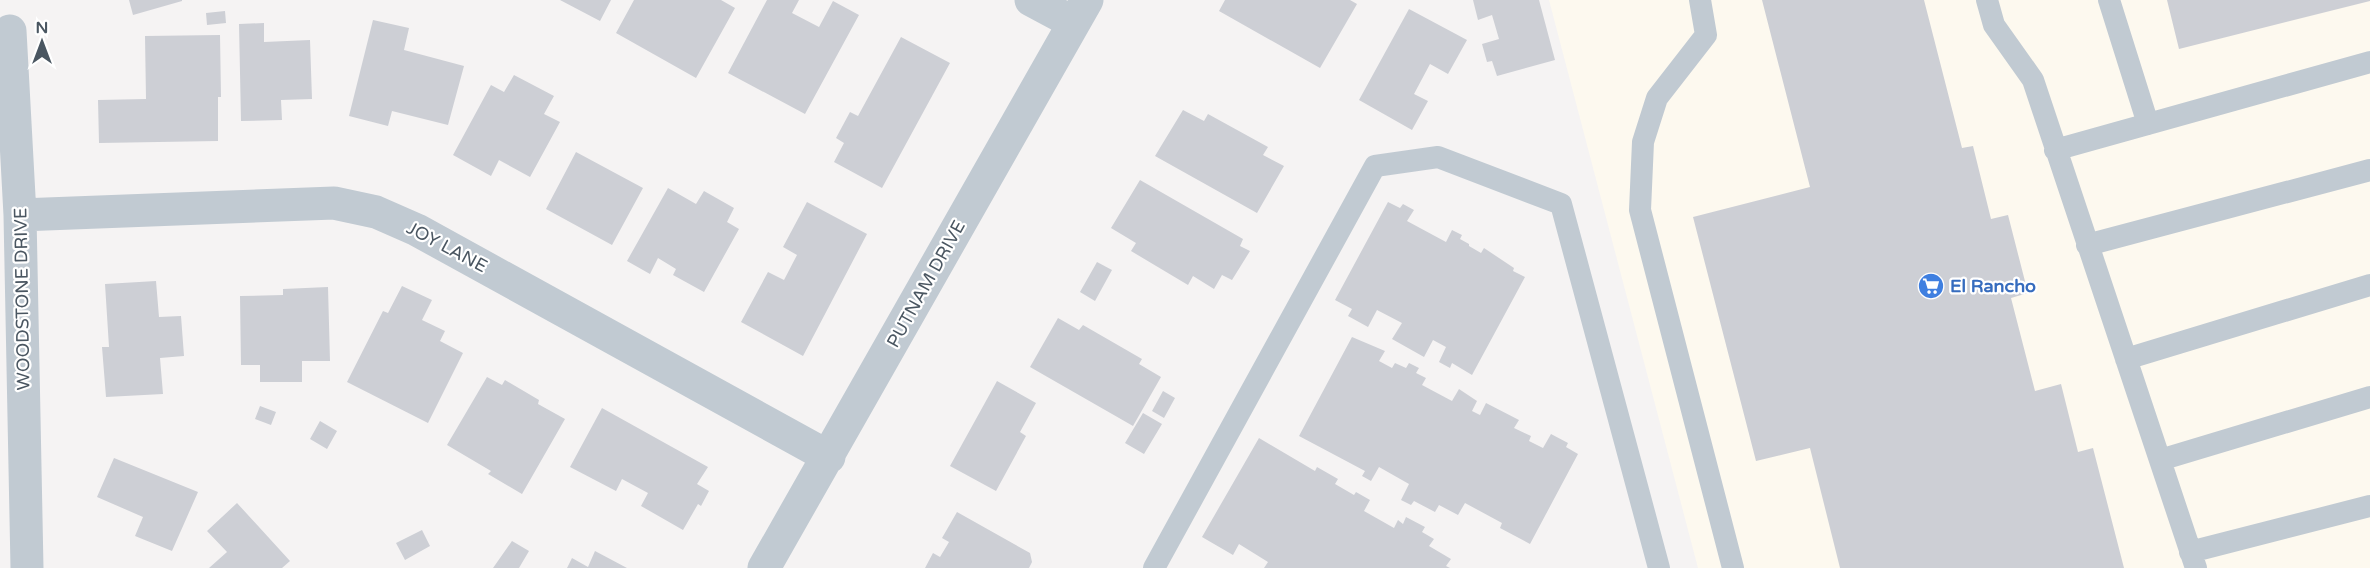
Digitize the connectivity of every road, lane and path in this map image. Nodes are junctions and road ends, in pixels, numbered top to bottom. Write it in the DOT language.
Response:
graph roads {
  1 [pos="1031,0"];
  2 [pos="1700,0"];
  3 [pos="1988,0"];
  4 [pos="2109,0"];
  5 [pos="1081,12"];
  6 [pos="10,31"];
  7 [pos="2370,62"];
  8 [pos="2148,124"];
  9 [pos="2055,150"];
  10 [pos="2370,170"];
  11 [pos="20,215"];
  12 [pos="2087,245"];
  13 [pos="2370,285"];
  14 [pos="2126,359"];
  15 [pos="2370,397"];
  16 [pos="829,457"];
  17 [pos="2160,460"];
  18 [pos="2370,506"];
  19 [pos="2193,560"];
  20 [pos="27,568"];
  21 [pos="764,568"];
  22 [pos="1154,568"];
  23 [pos="1659,568"];
  24 [pos="1732,568"];
  1 -- 5 [label="street"];
  2 -- 24 [label="lane"];
  3 -- 9 [label="lane"];
  4 -- 8 [label="lane"];
  5 -- 16 [label="street, PUTNAM DRIVE"];
  6 -- 11 [label="street, WOODSTONE DRIVE"];
  7 -- 8 [label="lane"];
  8 -- 9 [label="lane"];
  9 -- 12 [label="lane"];
  10 -- 12 [label="lane"];
  11 -- 16 [label="street, JOY LANE"];
  11 -- 20 [label="street, WOODSTONE DRIVE"];
  12 -- 14 [label="lane"];
  13 -- 14 [label="lane"];
  14 -- 17 [label="lane"];
  15 -- 17 [label="lane"];
  16 -- 21 [label="street, PUTNAM DRIVE"];
  17 -- 19 [label="lane"];
  18 -- 19 [label="lane"];
  22 -- 23 [label="lane"];
}
